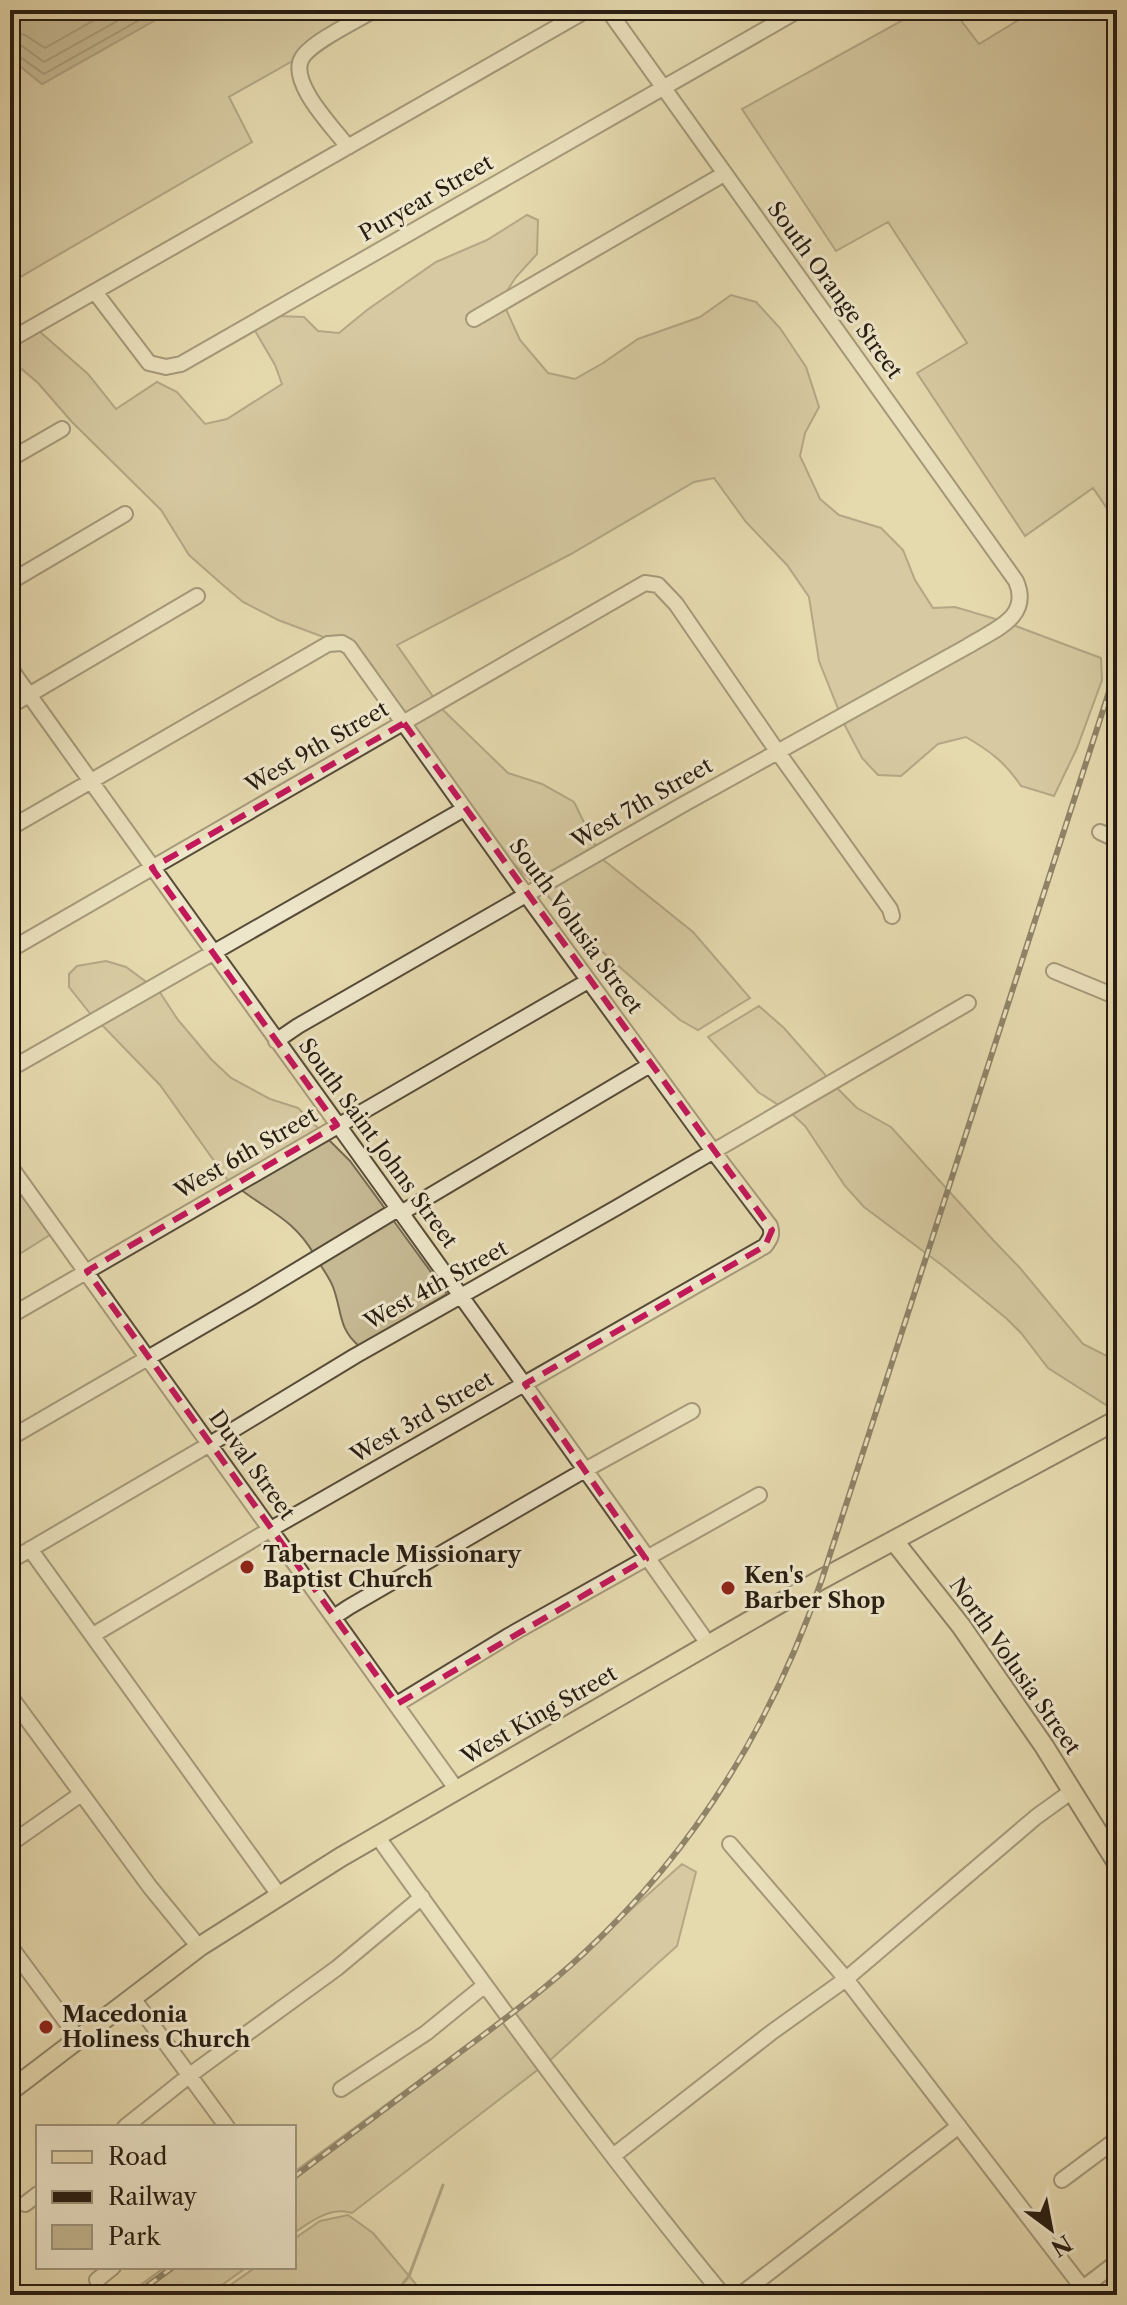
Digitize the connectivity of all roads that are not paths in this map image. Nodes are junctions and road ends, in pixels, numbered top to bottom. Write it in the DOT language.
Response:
graph roads {
  1 [pos="374,10"];
  2 [pos="587,10"];
  3 [pos="608,10"];
  4 [pos="799,10"];
  5 [pos="664,88"];
  6 [pos="348,147"];
  7 [pos="724,174"];
  8 [pos="95,292"];
  9 [pos="474,319"];
  10 [pos="10,340"];
  11 [pos="62,429"];
  12 [pos="10,459"];
  13 [pos="125,514"];
  14 [pos="10,582"];
  15 [pos="197,596"];
  16 [pos="1021,598"];
  17 [pos="10,668"];
  18 [pos="29,695"];
  19 [pos="10,706"];
  20 [pos="404,723"];
  21 [pos="777,751"];
  22 [pos="90,781"];
  23 [pos="464,809"];
  24 [pos="10,828"];
  25 [pos="1100,832"];
  26 [pos="1117,840"];
  27 [pos="152,868"];
  28 [pos="526,894"];
  29 [pos="892,916"];
  30 [pos="10,950"];
  31 [pos="213,953"];
  32 [pos="1054,971"];
  33 [pos="588,981"];
  34 [pos="1117,997"];
  35 [pos="968,1003"];
  36 [pos="276,1041"];
  37 [pos="650,1065"];
  38 [pos="10,1069"];
  39 [pos="337,1125"];
  40 [pos="713,1151"];
  41 [pos="10,1166"];
  42 [pos="400,1211"];
  43 [pos="772,1236"];
  44 [pos="87,1271"];
  45 [pos="461,1295"];
  46 [pos="10,1316"];
  47 [pos="148,1357"];
  48 [pos="525,1384"];
  49 [pos="692,1411"];
  50 [pos="1117,1420"];
  51 [pos="10,1438"];
  52 [pos="210,1444"];
  53 [pos="585,1470"];
  54 [pos="759,1495"];
  55 [pos="271,1529"];
  56 [pos="894,1541"];
  57 [pos="30,1549"];
  58 [pos="646,1559"];
  59 [pos="10,1561"];
  60 [pos="334,1617"];
  61 [pos="93,1635"];
  62 [pos="709,1645"];
  63 [pos="10,1696"];
  64 [pos="397,1704"];
  65 [pos="457,1790"];
  66 [pos="1072,1791"];
  67 [pos="81,1794"];
  68 [pos="377,1836"];
  69 [pos="10,1844"];
  70 [pos="730,1844"];
  71 [pos="1117,1863"];
  72 [pos="279,1895"];
  73 [pos="422,1897"];
  74 [pos="10,1946"];
  75 [pos="199,1947"];
  76 [pos="846,1979"];
  77 [pos="485,1985"];
  78 [pos="132,1997"];
  79 [pos="78,2038"];
  80 [pos="190,2075"];
  81 [pos="341,2089"];
  82 [pos="10,2091"];
  83 [pos="128,2125"];
  84 [pos="226,2125"];
  85 [pos="959,2126"];
  86 [pos="1117,2139"];
  87 [pos="613,2156"];
  88 [pos="1062,2180"];
  89 [pos="36,2196"];
  90 [pos="25,2204"];
  91 [pos="1117,2262"];
  92 [pos="111,2269"];
  93 [pos="97,2280"];
  94 [pos="1081,2293"];
  95 [pos="723,2295"];
  96 [pos="740,2295"];
  1 -- 6 [label="street"];
  2 -- 6 [label="street"];
  3 -- 5 [label="street, South Orange Street"];
  4 -- 5 [label="street, Puryear Street"];
  5 -- 7 [label="street, South Orange Street"];
  5 -- 8 [label="street, Puryear Street"];
  6 -- 8 [label="street"];
  7 -- 9 [label="street"];
  7 -- 16 [label="street, South Orange Street"];
  8 -- 10 [label="street"];
  11 -- 12 [label="street"];
  13 -- 14 [label="street"];
  15 -- 18 [label="street"];
  16 -- 21 [label="street, West 7th Street"];
  17 -- 18 [label="street, South Saint Johns Street"];
  18 -- 19 [label="street"];
  18 -- 22 [label="street, South Saint Johns Street"];
  20 -- 21 [label="street, West 9th Street"];
  20 -- 22 [label="street, South Volusia Street"];
  20 -- 23 [label="street, South Volusia Street"];
  20 -- 27 [label="street, West 9th Street"];
  21 -- 28 [label="street, West 7th Street"];
  21 -- 29 [label="street"];
  22 -- 24 [label="street"];
  22 -- 27 [label="street, South Saint Johns Street"];
  23 -- 28 [label="street, South Volusia Street"];
  23 -- 31 [label="street"];
  25 -- 26 [label="street"];
  27 -- 30 [label="street, West 9th Street"];
  27 -- 31 [label="street, South Saint Johns Street"];
  28 -- 33 [label="street, South Volusia Street"];
  28 -- 36 [label="street, West 7th Street"];
  31 -- 36 [label="street, South Saint Johns Street"];
  31 -- 38 [label="street"];
  32 -- 34 [label="street"];
  33 -- 37 [label="street, South Volusia Street"];
  33 -- 39 [label="street, West 6th Street"];
  35 -- 40 [label="street, West 4th Street"];
  36 -- 39 [label="street, South Saint Johns Street"];
  37 -- 40 [label="street, South Volusia Street"];
  37 -- 42 [label="street"];
  39 -- 42 [label="street, South Saint Johns Street"];
  39 -- 44 [label="street, West 6th Street"];
  40 -- 43 [label="street, South Volusia Street"];
  40 -- 45 [label="street, West 4th Street"];
  41 -- 44 [label="street, Duval Street"];
  42 -- 45 [label="street, South Saint Johns Street"];
  42 -- 47 [label="street"];
  43 -- 48 [label="street, West 3rd Street"];
  44 -- 46 [label="street, West 6th Street"];
  44 -- 47 [label="street, Duval Street"];
  45 -- 48 [label="street, South Saint Johns Street"];
  45 -- 52 [label="street, West 4th Street"];
  47 -- 51 [label="street"];
  47 -- 52 [label="street, Duval Street"];
  48 -- 53 [label="street, South Saint Johns Street"];
  48 -- 55 [label="street, West 3rd Street"];
  49 -- 53 [label="street"];
  50 -- 56 [label="main road, West King Street"];
  52 -- 55 [label="street, Duval Street"];
  52 -- 57 [label="street, West 4th Street"];
  53 -- 58 [label="street, South Saint Johns Street"];
  53 -- 60 [label="street"];
  54 -- 58 [label="street"];
  55 -- 60 [label="street, Duval Street"];
  55 -- 61 [label="street, West 3rd Street"];
  56 -- 62 [label="main road, West King Street"];
  56 -- 66 [label="main road, North Volusia Street"];
  57 -- 59 [label="street, West 4th Street"];
  57 -- 61 [label="street"];
  58 -- 62 [label="street, South Saint Johns Street"];
  58 -- 64 [label="street"];
  60 -- 64 [label="street, Duval Street"];
  61 -- 72 [label="street"];
  62 -- 65 [label="main road, West King Street"];
  63 -- 67 [label="street"];
  64 -- 65 [label="street, Duval Street"];
  65 -- 68 [label="main road, West King Street"];
  66 -- 71 [label="main road, North Volusia Street"];
  66 -- 76 [label="street"];
  67 -- 69 [label="street"];
  67 -- 75 [label="street"];
  68 -- 72 [label="main road, West King Street"];
  68 -- 73 [label="street"];
  70 -- 76 [label="street"];
  72 -- 75 [label="main road, West King Street"];
  73 -- 77 [label="street"];
  73 -- 80 [label="street"];
  74 -- 79 [label="street"];
  75 -- 78 [label="main road, West King Street"];
  76 -- 85 [label="street"];
  76 -- 87 [label="street"];
  77 -- 81 [label="street"];
  77 -- 87 [label="street"];
  78 -- 79 [label="main road, West King Street"];
  78 -- 80 [label="street"];
  79 -- 82 [label="main road, West King Street"];
  80 -- 83 [label="street"];
  80 -- 84 [label="street"];
  85 -- 94 [label="street"];
  85 -- 96 [label="street"];
  86 -- 88 [label="street"];
  87 -- 95 [label="street"];
  89 -- 90 [label="street"];
  91 -- 94 [label="street"];
  92 -- 93 [label="street"];
}
